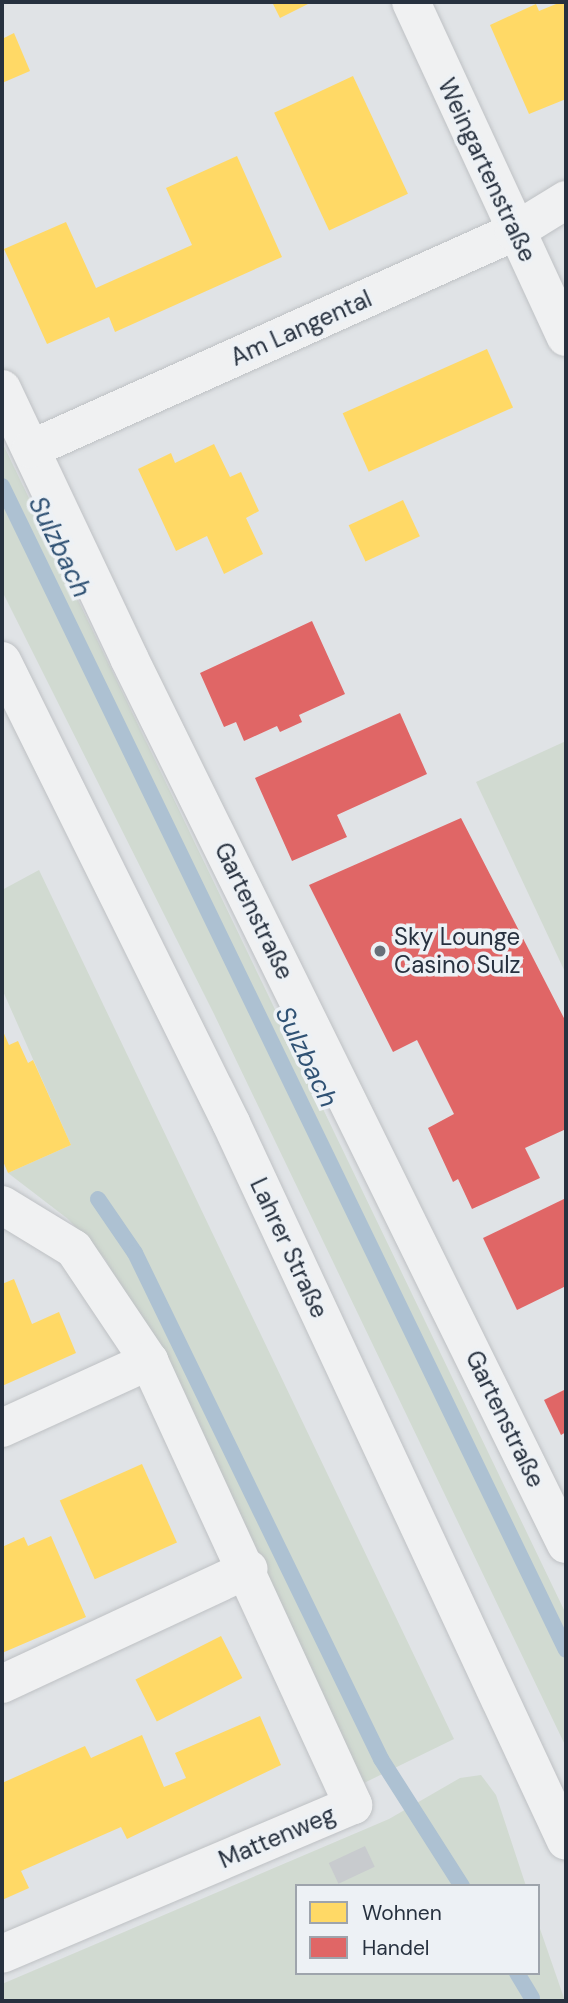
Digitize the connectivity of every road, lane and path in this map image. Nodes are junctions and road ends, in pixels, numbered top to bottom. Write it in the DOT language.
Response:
graph roads {
  1 [pos="411,2"];
  2 [pos="566,200"];
  3 [pos="514,232"];
  4 [pos="566,337"];
  5 [pos="2,389"];
  6 [pos="32,449"];
  7 [pos="6,679"];
  8 [pos="2,1205"];
  9 [pos="149,1361"];
  10 [pos="2,1428"];
  11 [pos="566,1544"];
  12 [pos="248,1569"];
  13 [pos="2,1684"];
  14 [pos="566,1841"];
  15 [pos="2,1954"];
  1 -- 3 [label="street, Weingartenstraße"];
  2 -- 3 [label="street, Am Langental"];
  3 -- 4 [label="street, Weingartenstraße"];
  3 -- 6 [label="street, Am Langental"];
  5 -- 6 [label="street, Gartenstraße"];
  6 -- 11 [label="street, Gartenstraße"];
  7 -- 14 [label="street, Lahrer Straße"];
  8 -- 9 [label="street, Mattenweg"];
  9 -- 10 [label="street"];
  9 -- 12 [label="street, Mattenweg"];
  12 -- 13 [label="street"];
  12 -- 15 [label="street, Mattenweg"];
}
